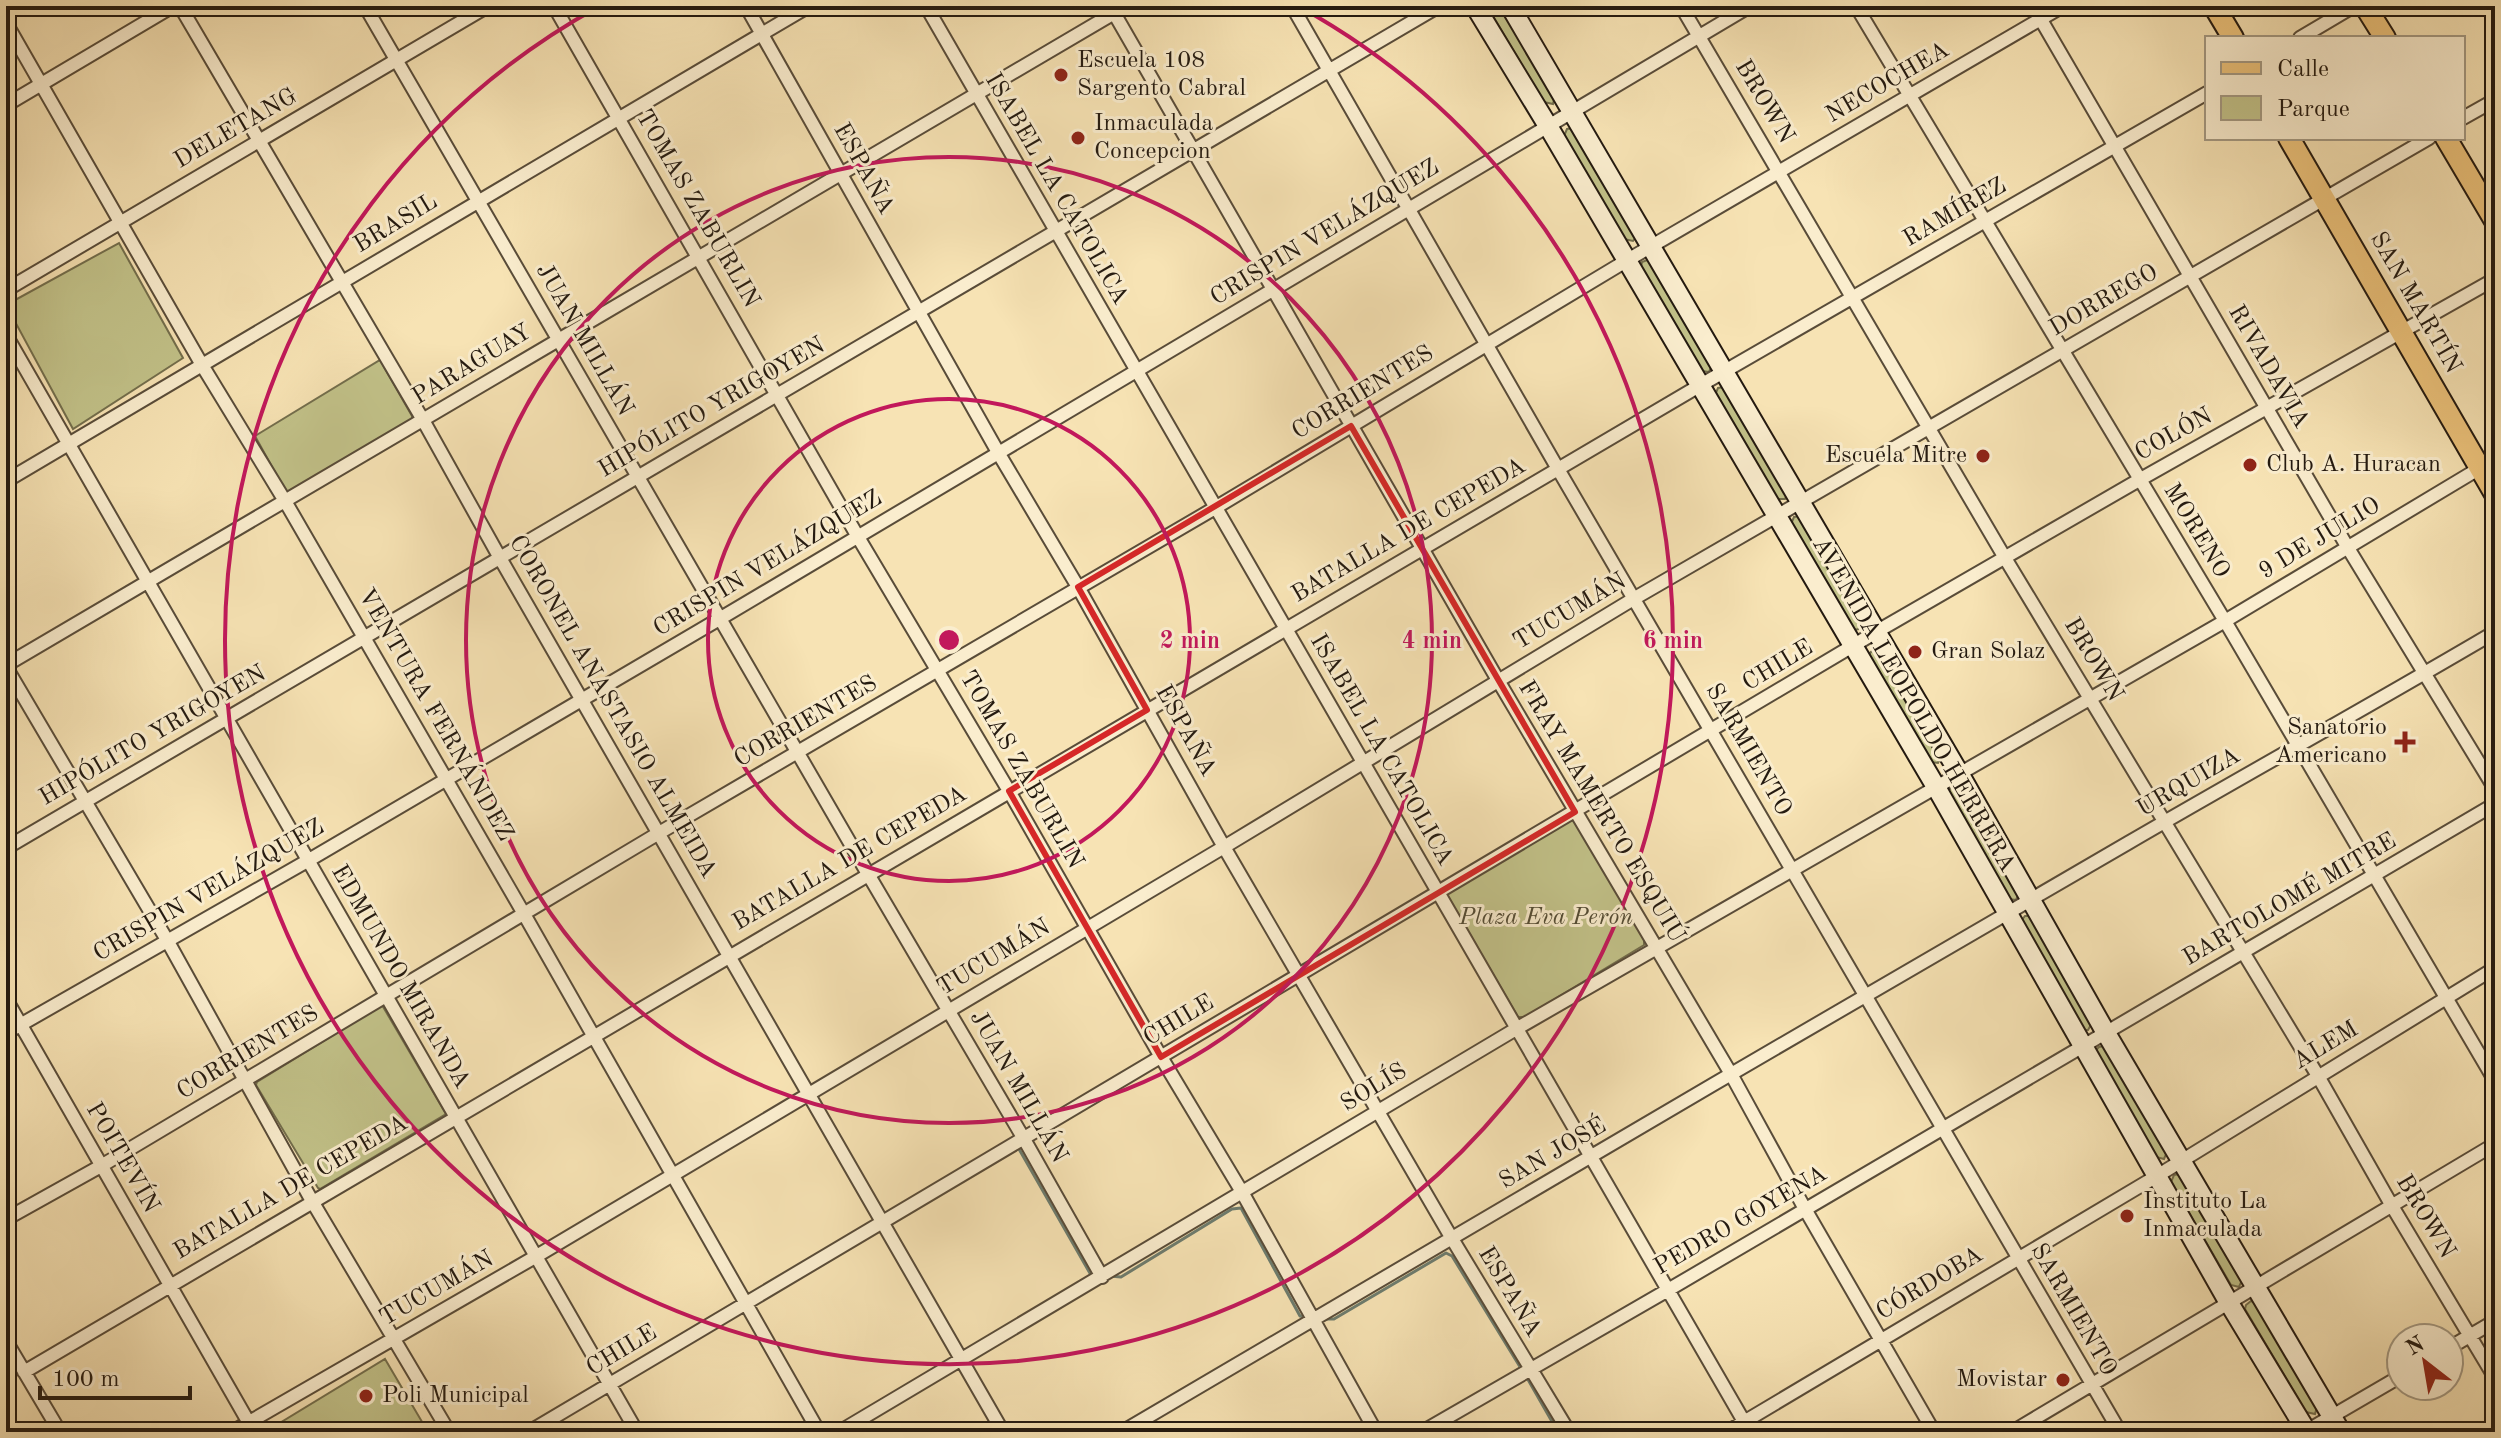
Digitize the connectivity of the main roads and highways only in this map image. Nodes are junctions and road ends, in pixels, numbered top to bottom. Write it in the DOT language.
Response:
graph roads {
  1 [pos="2214,6"];
  2 [pos="2365,6"];
  3 [pos="2232,36"];
  4 [pos="2384,36"];
  5 [pos="2290,140"];
  6 [pos="2447,140"];
  7 [pos="2495,221"];
  8 [pos="2488,464"];
  9 [pos="2495,494"];
  1 -- 3 [label="main road"];
  2 -- 4 [label="main road"];
  5 -- 8 [label="main road, SAN MARTÍN"];
  6 -- 7 [label="main road"];
  8 -- 9 [label="main road, SAN MARTÍN"];
}
